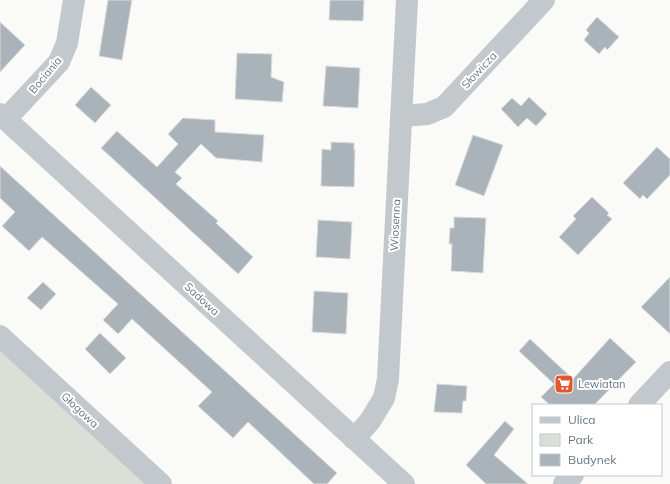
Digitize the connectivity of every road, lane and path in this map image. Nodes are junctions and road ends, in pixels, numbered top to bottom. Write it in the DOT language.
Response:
graph roads {
  1 [pos="74,0"];
  2 [pos="407,0"];
  3 [pos="544,0"];
  4 [pos="3,116"];
  5 [pos="401,116"];
  6 [pos="0,336"];
  7 [pos="670,372"];
  8 [pos="640,404"];
  9 [pos="354,439"];
  10 [pos="572,476"];
  11 [pos="161,484"];
  12 [pos="404,484"];
  13 [pos="564,484"];
  1 -- 4 [label="street, Bociania"];
  2 -- 5 [label="street, Wiosenna"];
  3 -- 5 [label="street, Słowicza"];
  4 -- 9 [label="street, Sadowa"];
  5 -- 9 [label="street, Wiosenna"];
  6 -- 11 [label="street, Głogowa"];
  7 -- 8 [label="street"];
  9 -- 12 [label="street, Sadowa"];
  10 -- 13 [label="street"];
}
